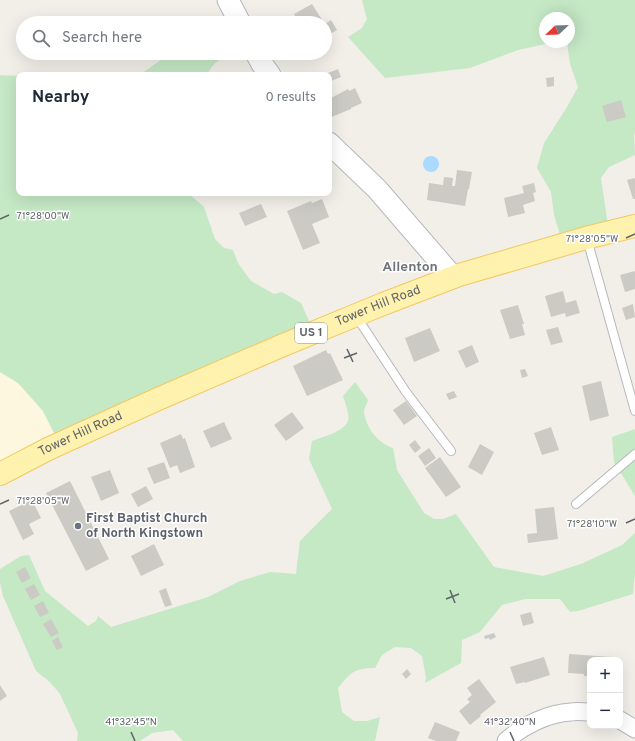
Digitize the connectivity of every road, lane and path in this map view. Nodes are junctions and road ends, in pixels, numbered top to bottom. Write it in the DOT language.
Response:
graph roads {
  1 [pos="228,0"];
  2 [pos="236,16"];
  3 [pos="260,60"];
  4 [pos="268,72"];
  5 [pos="332,145"];
  6 [pos="635,226"];
  7 [pos="586,238"];
  8 [pos="453,277"];
  9 [pos="355,315"];
  10 [pos="635,411"];
  11 [pos="451,451"];
  12 [pos="635,454"];
  13 [pos="0,474"];
  14 [pos="576,504"];
  15 [pos="587,712"];
  16 [pos="623,722"];
  17 [pos="635,729"];
  18 [pos="506,741"];
  1 -- 2 [label="street"];
  3 -- 4 [label="street"];
  5 -- 8 [label="street"];
  6 -- 7 [label="main road, Tower Hill Road / US 1"];
  7 -- 8 [label="main road, Tower Hill Road / US 1"];
  7 -- 10 [label="lane"];
  8 -- 9 [label="main road, Tower Hill Road / US 1"];
  9 -- 11 [label="lane"];
  9 -- 13 [label="main road, Tower Hill Road / US 1"];
  12 -- 14 [label="lane"];
  15 -- 18 [label="street"];
  16 -- 17 [label="street"];
}
